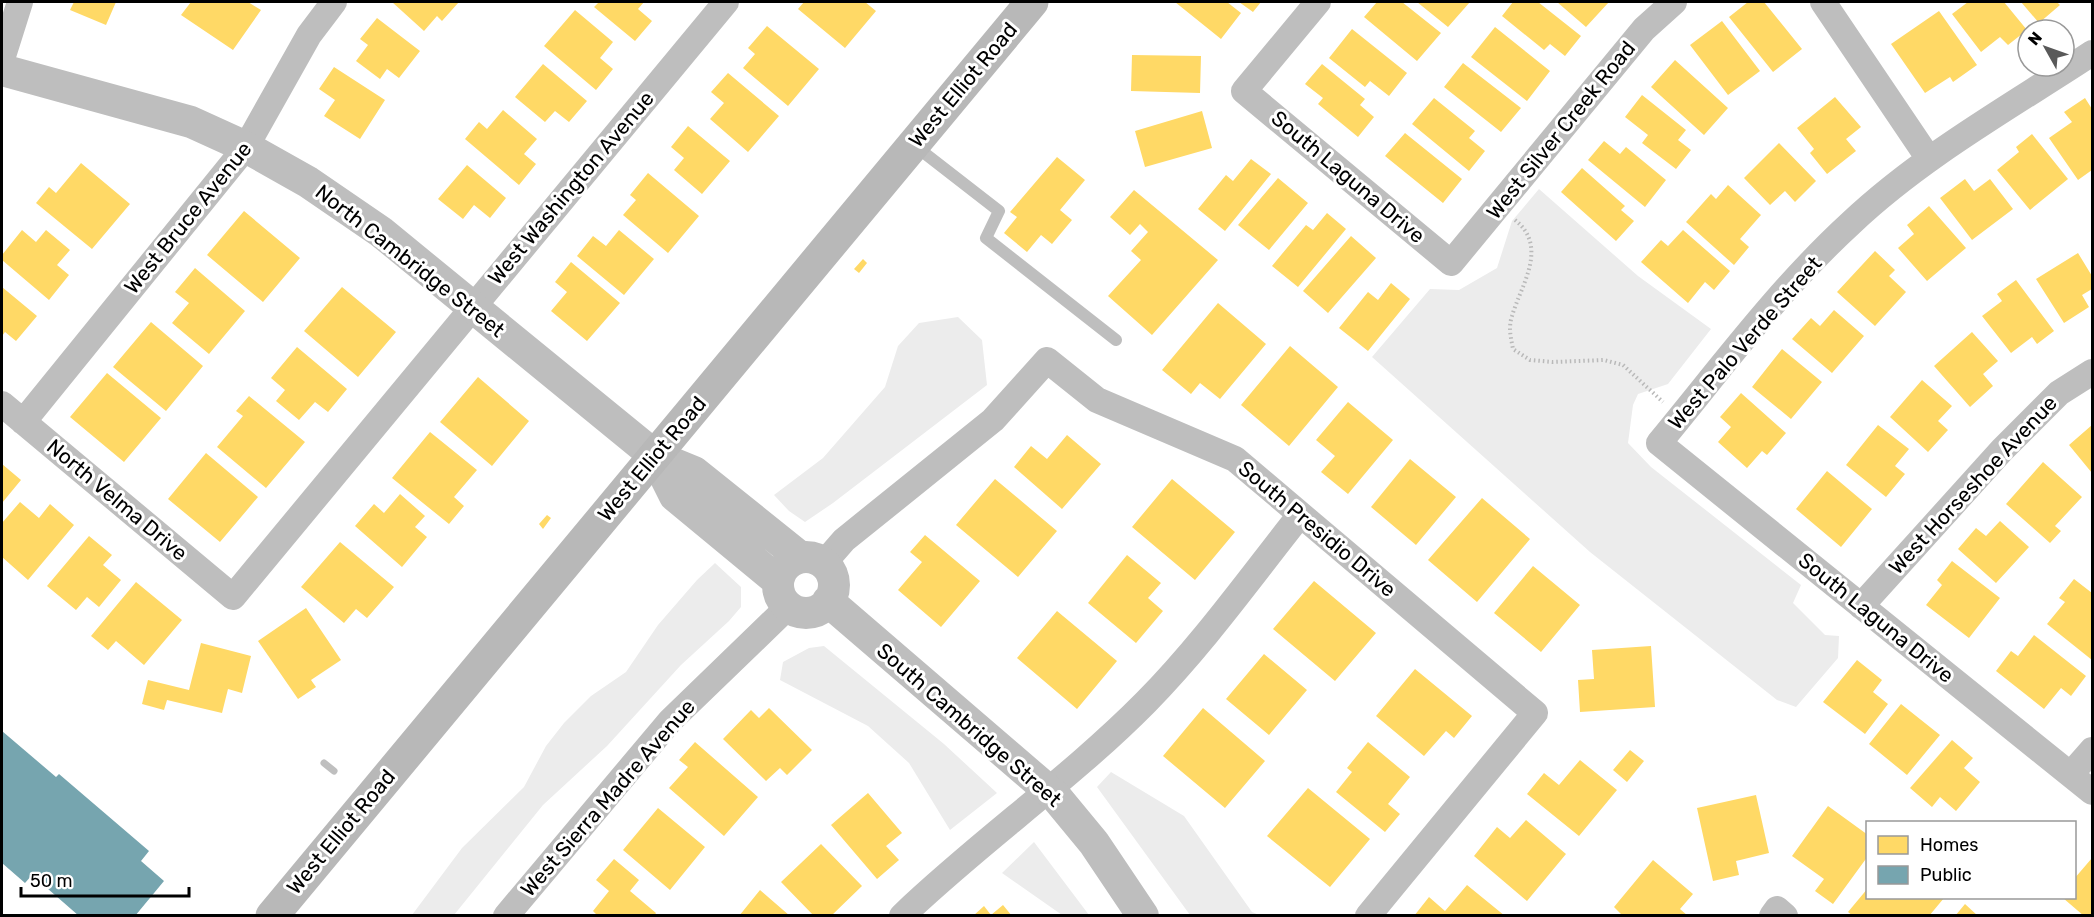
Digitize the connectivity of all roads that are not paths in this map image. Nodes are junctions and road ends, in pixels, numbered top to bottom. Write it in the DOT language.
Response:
graph roads {
  1 [pos="20,2"];
  2 [pos="334,2"];
  3 [pos="726,2"];
  4 [pos="1032,2"];
  5 [pos="1318,2"];
  6 [pos="1674,2"];
  7 [pos="1823,2"];
  8 [pos="2092,53"];
  9 [pos="2,59"];
  10 [pos="2,70"];
  11 [pos="914,144"];
  12 [pos="246,147"];
  13 [pos="1929,159"];
  14 [pos="1451,263"];
  15 [pos="472,308"];
  16 [pos="1116,340"];
  17 [pos="2092,372"];
  18 [pos="2,404"];
  19 [pos="23,422"];
  20 [pos="1659,443"];
  21 [pos="655,456"];
  22 [pos="1300,515"];
  23 [pos="812,560"];
  24 [pos="783,594"];
  25 [pos="233,597"];
  26 [pos="828,602"];
  27 [pos="1860,606"];
  28 [pos="2092,750"];
  29 [pos="2071,774"];
  30 [pos="1047,790"];
  31 [pos="2092,792"];
  32 [pos="272,915"];
  33 [pos="506,915"];
  34 [pos="902,915"];
  35 [pos="1143,915"];
  36 [pos="1368,915"];
  1 -- 9 [label="street"];
  2 -- 12 [label="street, West Bruce Avenue"];
  3 -- 15 [label="street, West Washington Avenue"];
  4 -- 11 [label="main road, West Elliot Road"];
  5 -- 14 [label="street, South Laguna Drive"];
  6 -- 14 [label="street, West Silver Creek Road"];
  7 -- 13 [label="street"];
  8 -- 13 [label="street, West Palo Verde Street"];
  10 -- 12 [label="street, North Cambridge Street"];
  11 -- 16 [label="lane"];
  11 -- 21 [label="main road, West Elliot Road"];
  12 -- 15 [label="street, North Cambridge Street"];
  12 -- 19 [label="street, West Bruce Avenue"];
  13 -- 20 [label="street, West Palo Verde Street"];
  15 -- 21 [label="street, North Cambridge Street"];
  15 -- 25 [label="street, West Washington Avenue"];
  17 -- 27 [label="street, West Horseshoe Avenue"];
  18 -- 19 [label="street, North Velma Drive"];
  19 -- 25 [label="street, North Velma Drive"];
  20 -- 27 [label="street, South Laguna Drive"];
  21 -- 23 [label="street"];
  21 -- 24 [label="street"];
  21 -- 32 [label="main road, West Elliot Road"];
  22 -- 23 [label="street, South Presidio Drive"];
  22 -- 30 [label="street"];
  22 -- 36 [label="street, South Presidio Drive"];
  23 -- 24 [label="street"];
  23 -- 26 [label="street"];
  24 -- 26 [label="street"];
  24 -- 33 [label="street, West Sierra Madre Avenue"];
  26 -- 30 [label="street, South Cambridge Street"];
  27 -- 29 [label="street, South Laguna Drive"];
  28 -- 29 [label="street"];
  29 -- 31 [label="street, South Laguna Drive"];
  30 -- 34 [label="street"];
  30 -- 35 [label="street, South Cambridge Street"];
}
